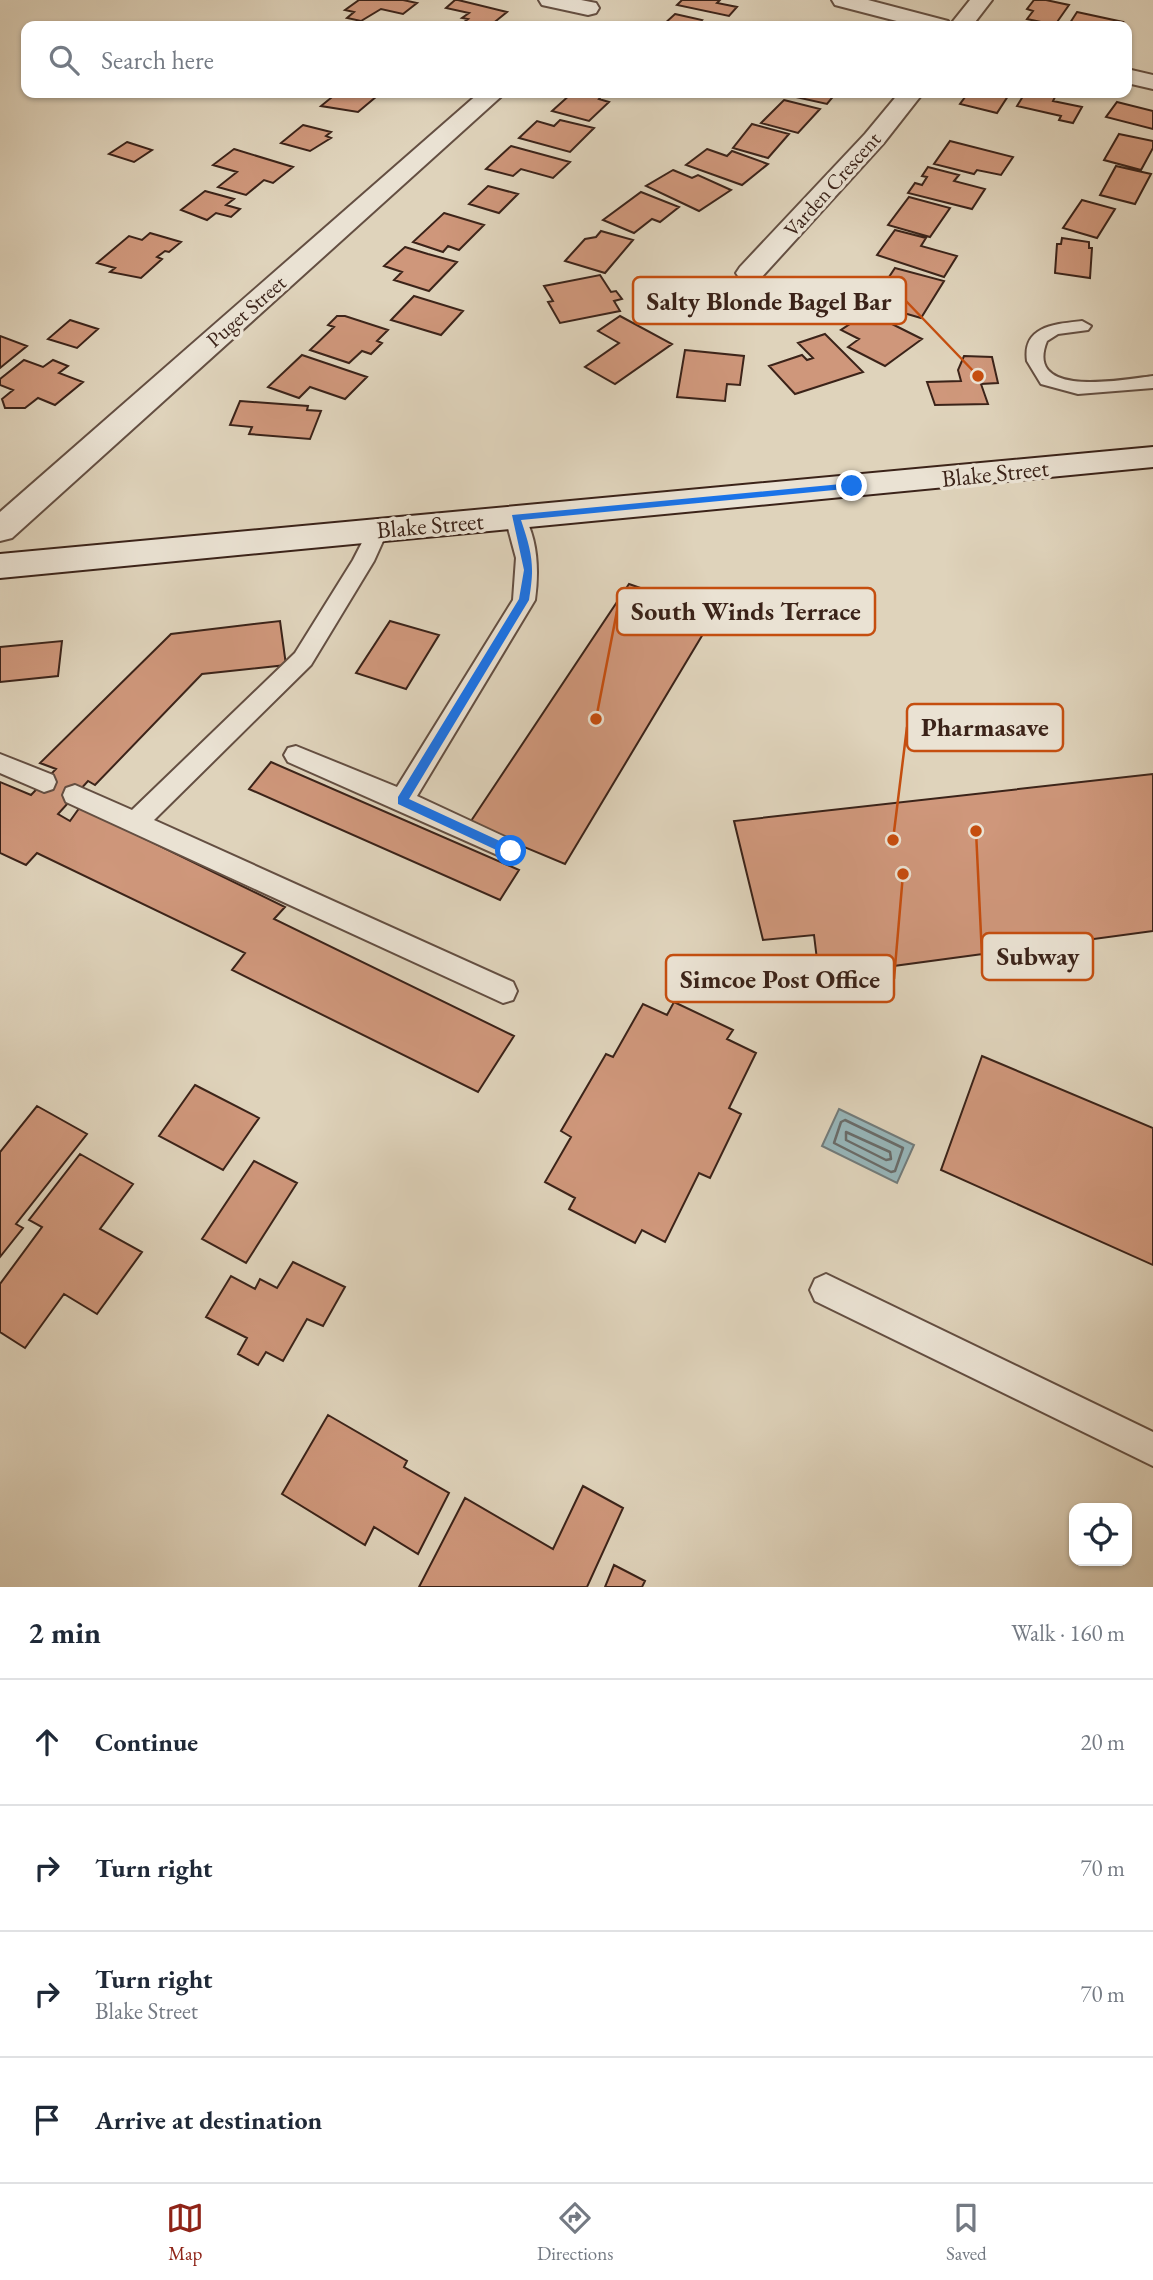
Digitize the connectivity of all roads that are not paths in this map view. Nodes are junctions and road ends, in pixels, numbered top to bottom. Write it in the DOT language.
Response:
graph roads {
  1 [pos="550,0"];
  2 [pos="844,0"];
  3 [pos="981,0"];
  4 [pos="593,4"];
  5 [pos="574,21"];
  6 [pos="922,21"];
  7 [pos="965,21"];
  8 [pos="1132,77"];
  9 [pos="1153,82"];
  10 [pos="487,98"];
  11 [pos="907,98"];
  12 [pos="750,274"];
  13 [pos="1082,326"];
  14 [pos="1153,382"];
  15 [pos="1153,457"];
  16 [pos="12,503"];
  17 [pos="515,517"];
  18 [pos="0,530"];
  19 [pos="378,530"];
  20 [pos="0,566"];
  21 [pos="296,754"];
  22 [pos="0,763"];
  23 [pos="44,782"];
  24 [pos="75,795"];
  25 [pos="402,800"];
  26 [pos="135,823"];
  27 [pos="511,851"];
  28 [pos="503,991"];
  29 [pos="826,1290"];
  30 [pos="1153,1449"];
  1 -- 4 [label="street"];
  2 -- 6 [label="street"];
  3 -- 7 [label="street"];
  4 -- 5 [label="street"];
  8 -- 9 [label="street"];
  10 -- 16 [label="street, Puget Street"];
  11 -- 12 [label="street, Varden Crescent"];
  13 -- 14 [label="lane"];
  15 -- 17 [label="street, Blake Street"];
  16 -- 18 [label="street, Puget Street"];
  17 -- 19 [label="street, Blake Street"];
  17 -- 25 [label="lane"];
  19 -- 20 [label="street, Blake Street"];
  19 -- 26 [label="lane"];
  21 -- 25 [label="lane"];
  22 -- 23 [label="lane"];
  24 -- 26 [label="lane"];
  25 -- 27 [label="lane"];
  26 -- 28 [label="lane"];
  29 -- 30 [label="lane"];
}
